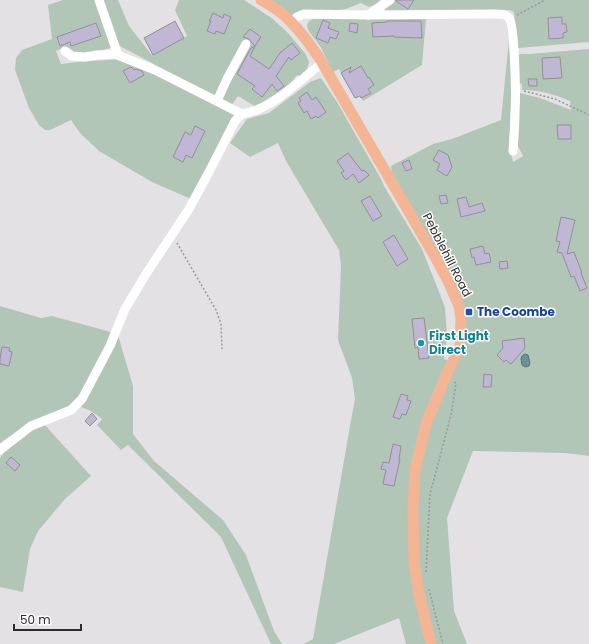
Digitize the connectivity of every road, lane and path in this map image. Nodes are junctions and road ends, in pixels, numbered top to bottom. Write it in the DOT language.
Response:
graph roads {
  1 [pos="99,0"];
  2 [pos="261,0"];
  3 [pos="390,0"];
  4 [pos="545,0"];
  5 [pos="368,15"];
  6 [pos="509,18"];
  7 [pos="292,22"];
  8 [pos="246,44"];
  9 [pos="65,51"];
  10 [pos="118,55"];
  11 [pos="322,63"];
  12 [pos="515,89"];
  13 [pos="217,101"];
  14 [pos="242,114"];
  15 [pos="589,115"];
  16 [pos="513,151"];
  17 [pos="172,235"];
  18 [pos="222,349"];
  19 [pos="448,371"];
  20 [pos="0,450"];
  21 [pos="426,576"];
  22 [pos="428,583"];
  23 [pos="431,644"];
  24 [pos="443,644"];
  1 -- 10 [label="street"];
  2 -- 7 [label="main road, Pebblehill Road"];
  3 -- 5 [label="street"];
  4 -- 6 [label="path"];
  5 -- 6 [label="street"];
  5 -- 7 [label="street"];
  6 -- 12 [label="street"];
  7 -- 11 [label="main road, Pebblehill Road"];
  8 -- 13 [label="street"];
  9 -- 10 [label="street"];
  10 -- 13 [label="street"];
  11 -- 14 [label="street"];
  11 -- 19 [label="main road, Pebblehill Road"];
  12 -- 15 [label="path"];
  12 -- 16 [label="street"];
  13 -- 14 [label="street"];
  14 -- 17 [label="street"];
  17 -- 18 [label="path"];
  17 -- 20 [label="street"];
  19 -- 21 [label="path"];
  19 -- 23 [label="main road, Pebblehill Road"];
  22 -- 24 [label="path"];
}
